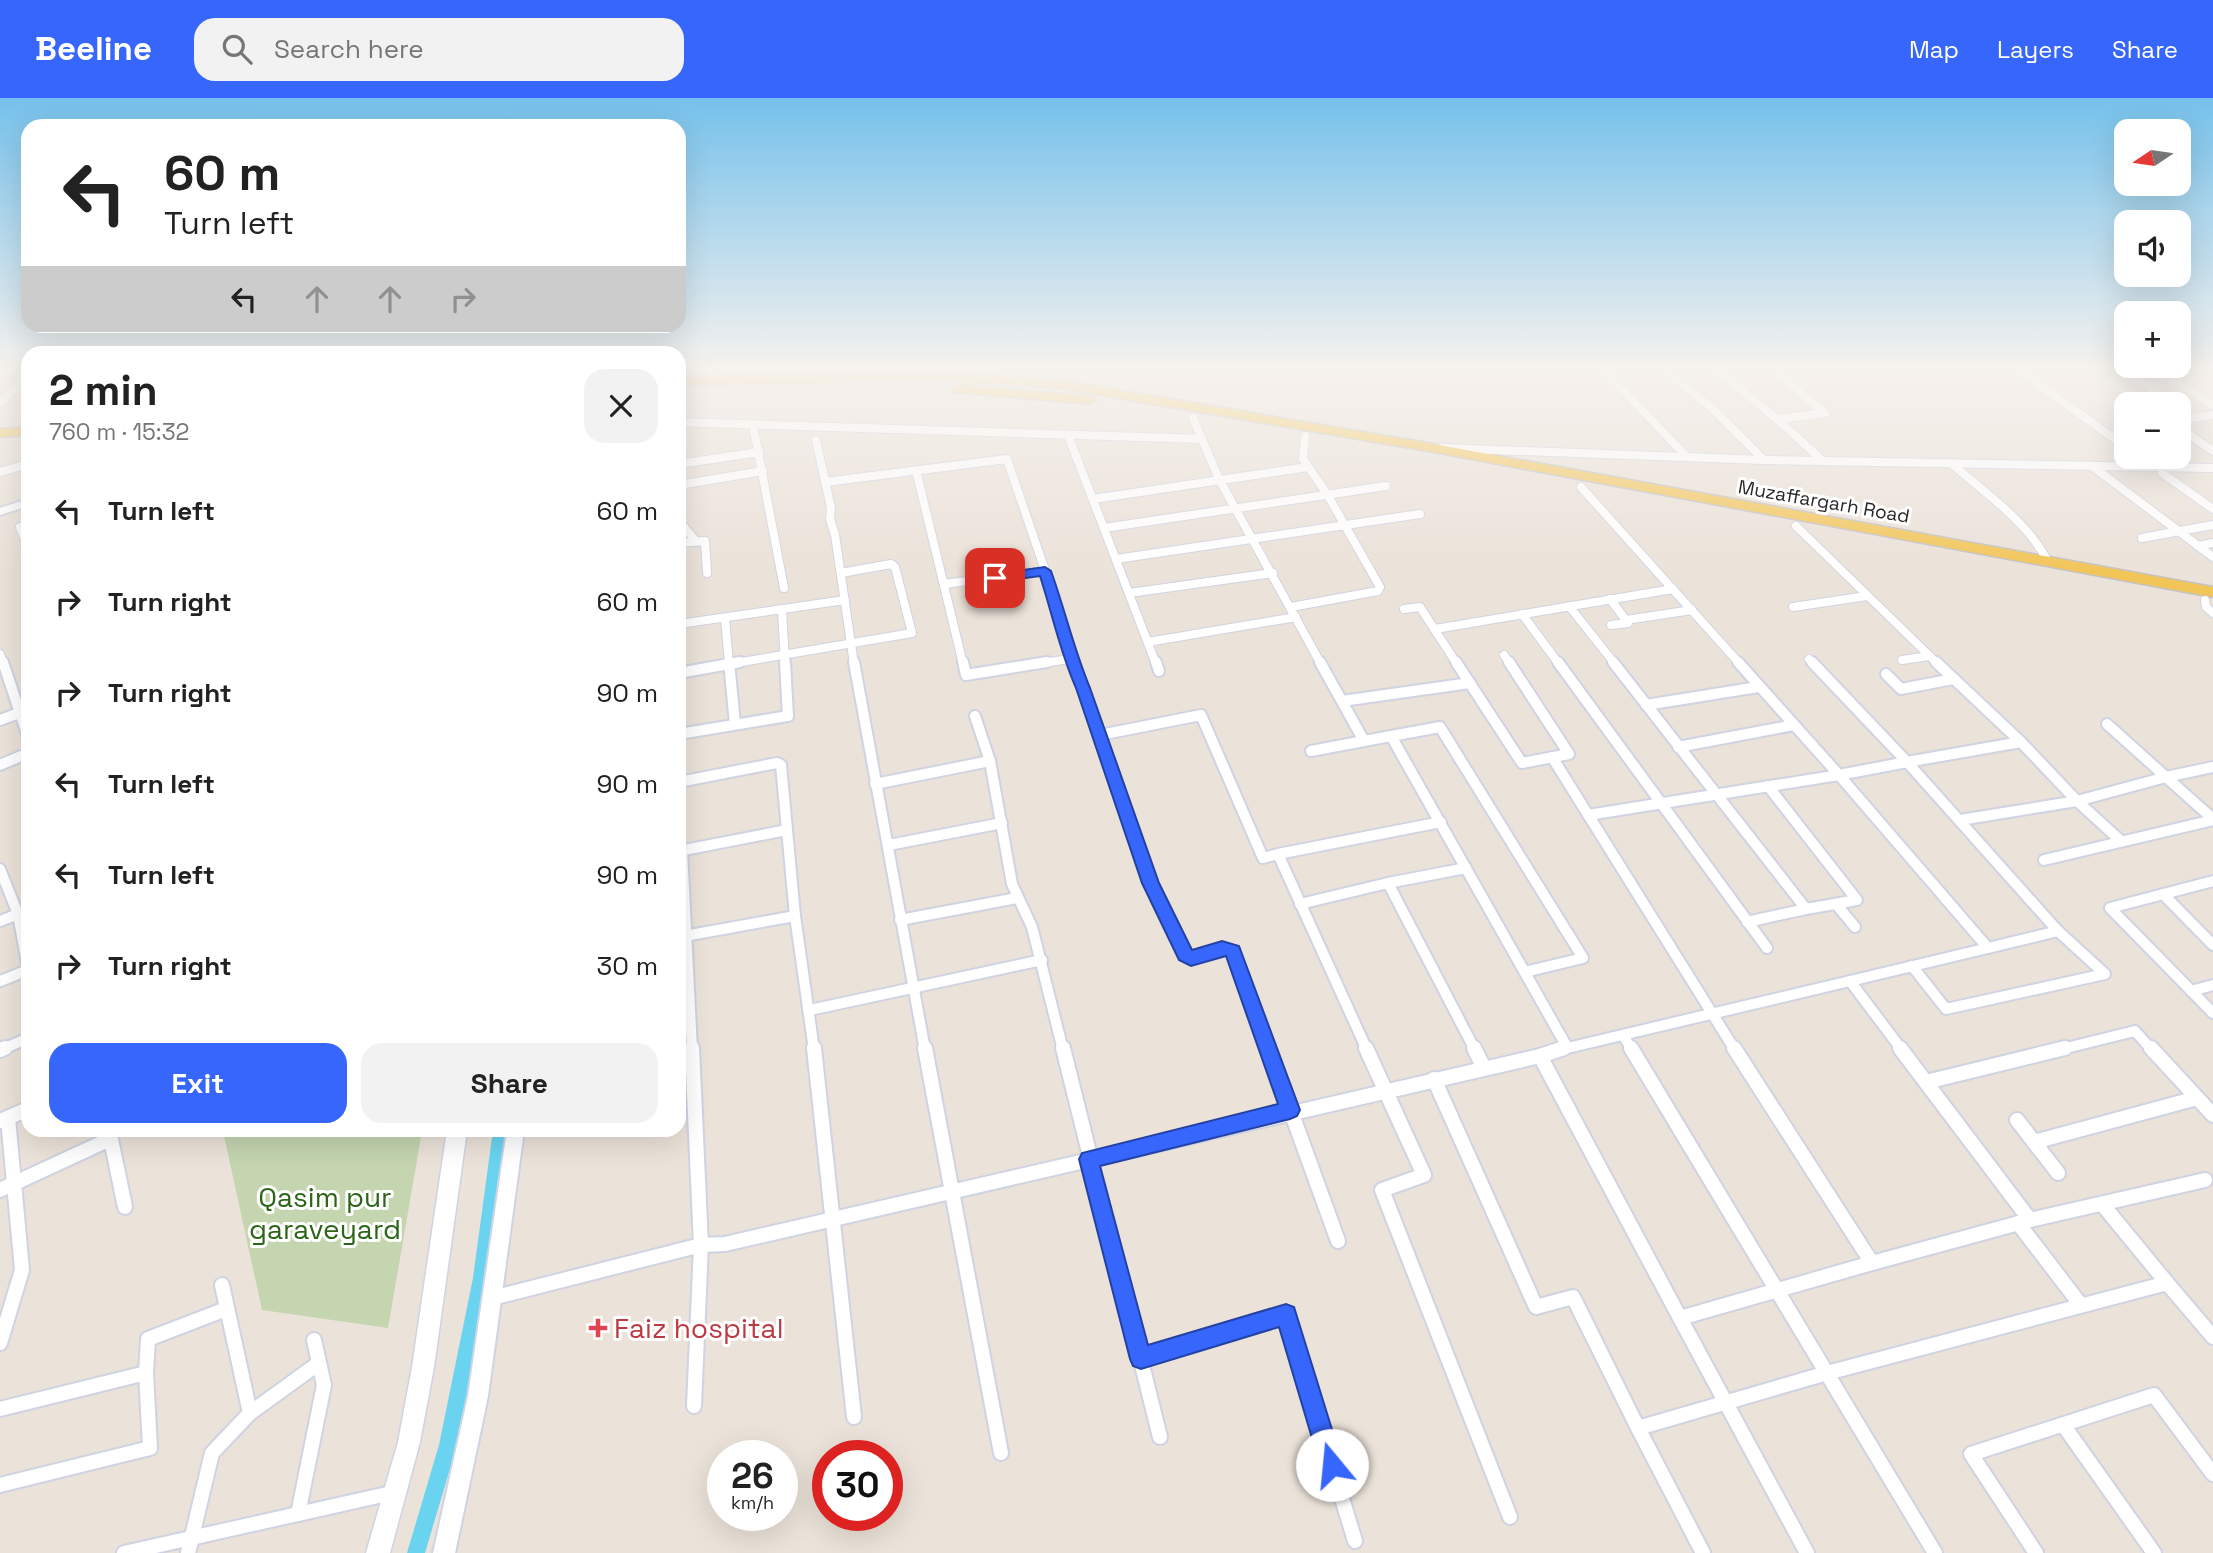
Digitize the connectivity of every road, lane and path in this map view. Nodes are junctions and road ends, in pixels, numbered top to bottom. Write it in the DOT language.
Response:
graph roads {
  1 [pos="1305,436"];
  2 [pos="756,437"];
  3 [pos="1069,437"];
  4 [pos="1132,437"];
  5 [pos="1310,437"];
  6 [pos="1369,437"];
  7 [pos="1668,437"];
  8 [pos="1741,437"];
  9 [pos="1797,437"];
  10 [pos="2192,437"];
  11 [pos="1202,439"];
  12 [pos="816,440"];
  13 [pos="1428,447"];
  14 [pos="2213,451"];
  15 [pos="759,452"];
  16 [pos="1685,455"];
  17 [pos="1764,460"];
  18 [pos="1823,461"];
  19 [pos="686,463"];
  20 [pos="1952,464"];
  21 [pos="21,466"];
  22 [pos="2092,466"];
  23 [pos="2114,466"];
  24 [pos="1308,467"];
  25 [pos="2191,468"];
  26 [pos="2213,468"];
  27 [pos="916,470"];
  28 [pos="763,471"];
  29 [pos="0,472"];
  30 [pos="2162,473"];
  31 [pos="1219,479"];
  32 [pos="825,482"];
  33 [pos="686,484"];
  34 [pos="1386,486"];
  35 [pos="1581,487"];
  36 [pos="1327,494"];
  37 [pos="1093,499"];
  38 [pos="21,504"];
  39 [pos="1237,508"];
  40 [pos="2213,509"];
  41 [pos="0,512"];
  42 [pos="1420,514"];
  43 [pos="2213,525"];
  44 [pos="1346,526"];
  45 [pos="1796,526"];
  46 [pos="1104,528"];
  47 [pos="686,529"];
  48 [pos="2180,532"];
  49 [pos="1252,537"];
  50 [pos="2142,538"];
  51 [pos="695,540"];
  52 [pos="686,541"];
  53 [pos="2213,543"];
  54 [pos="2198,546"];
  55 [pos="2213,556"];
  56 [pos="1116,559"];
  57 [pos="2048,562"];
  58 [pos="1045,571"];
  59 [pos="707,573"];
  60 [pos="841,573"];
  61 [pos="1273,573"];
  62 [pos="944,584"];
  63 [pos="784,588"];
  64 [pos="1673,589"];
  65 [pos="1129,593"];
  66 [pos="1867,596"];
  67 [pos="2210,598"];
  68 [pos="1609,599"];
  69 [pos="845,600"];
  70 [pos="1569,606"];
  71 [pos="1793,607"];
  72 [pos="782,609"];
  73 [pos="1404,609"];
  74 [pos="1692,610"];
  75 [pos="1294,612"];
  76 [pos="2213,613"];
  77 [pos="1522,614"];
  78 [pos="725,618"];
  79 [pos="1626,620"];
  80 [pos="686,623"];
  81 [pos="1611,625"];
  82 [pos="1435,629"];
  83 [pos="1148,642"];
  84 [pos="851,643"];
  85 [pos="785,653"];
  86 [pos="0,654"];
  87 [pos="1504,655"];
  88 [pos="1929,656"];
  89 [pos="1070,659"];
  90 [pos="1809,659"];
  91 [pos="1902,660"];
  92 [pos="729,664"];
  93 [pos="1160,671"];
  94 [pos="686,672"];
  95 [pos="1886,674"];
  96 [pos="4,678"];
  97 [pos="1952,679"];
  98 [pos="1470,683"];
  99 [pos="1758,687"];
  100 [pos="1342,701"];
  101 [pos="1646,705"];
  102 [pos="19,713"];
  103 [pos="975,716"];
  104 [pos="21,718"];
  105 [pos="0,720"];
  106 [pos="2107,723"];
  107 [pos="735,724"];
  108 [pos="1794,725"];
  109 [pos="686,732"];
  110 [pos="1100,735"];
  111 [pos="1391,736"];
  112 [pos="1364,741"];
  113 [pos="2021,742"];
  114 [pos="1678,747"];
  115 [pos="1311,751"];
  116 [pos="21,756"];
  117 [pos="1552,757"];
  118 [pos="990,761"];
  119 [pos="1907,762"];
  120 [pos="0,765"];
  121 [pos="2213,767"];
  122 [pos="1839,775"];
  123 [pos="2166,776"];
  124 [pos="686,781"];
  125 [pos="875,784"];
  126 [pos="1768,786"];
  127 [pos="1716,794"];
  128 [pos="2077,801"];
  129 [pos="1660,803"];
  130 [pos="1588,815"];
  131 [pos="1960,820"];
  132 [pos="2213,820"];
  133 [pos="1441,822"];
  134 [pos="1002,823"];
  135 [pos="787,830"];
  136 [pos="2121,841"];
  137 [pos="889,845"];
  138 [pos="686,849"];
  139 [pos="1278,854"];
  140 [pos="2044,860"];
  141 [pos="1466,867"];
  142 [pos="0,869"];
  143 [pos="2213,881"];
  144 [pos="1388,883"];
  145 [pos="2163,894"];
  146 [pos="1017,898"];
  147 [pos="1300,904"];
  148 [pos="1836,904"];
  149 [pos="1805,909"];
  150 [pos="18,914"];
  151 [pos="795,916"];
  152 [pos="900,920"];
  153 [pos="0,921"];
  154 [pos="1747,922"];
  155 [pos="21,923"];
  156 [pos="1855,927"];
  157 [pos="2058,930"];
  158 [pos="686,936"];
  159 [pos="2213,945"];
  160 [pos="1767,948"];
  161 [pos="1987,948"];
  162 [pos="1042,960"];
  163 [pos="1912,966"];
  164 [pos="21,972"];
  165 [pos="1525,972"];
  166 [pos="0,981"];
  167 [pos="1850,981"];
  168 [pos="2213,985"];
  169 [pos="913,988"];
  170 [pos="2191,990"];
  171 [pos="686,1002"];
  172 [pos="810,1010"];
  173 [pos="1712,1013"];
  174 [pos="2213,1013"];
  175 [pos="1623,1035"];
  176 [pos="21,1041"];
  177 [pos="1567,1047"];
  178 [pos="0,1050"];
  179 [pos="1540,1056"];
  180 [pos="1484,1068"];
  181 [pos="1434,1079"];
  182 [pos="1926,1082"];
  183 [pos="1385,1090"];
  184 [pos="2197,1098"];
  185 [pos="1290,1110"];
  186 [pos="21,1112"];
  187 [pos="2213,1115"];
  188 [pos="4,1120"];
  189 [pos="2017,1120"];
  190 [pos="106,1137"];
  191 [pos="110,1137"];
  192 [pos="456,1137"];
  193 [pos="515,1137"];
  194 [pos="2034,1142"];
  195 [pos="1089,1159"];
  196 [pos="2058,1173"];
  197 [pos="2205,1180"];
  198 [pos="14,1183"];
  199 [pos="0,1190"];
  200 [pos="951,1191"];
  201 [pos="2102,1204"];
  202 [pos="125,1207"];
  203 [pos="832,1219"];
  204 [pos="2024,1221"];
  205 [pos="1338,1241"];
  206 [pos="701,1245"];
  207 [pos="1872,1263"];
  208 [pos="2167,1283"];
  209 [pos="222,1285"];
  210 [pos="1775,1291"];
  211 [pos="492,1298"];
  212 [pos="2080,1304"];
  213 [pos="5,1306"];
  214 [pos="226,1309"];
  215 [pos="1680,1318"];
  216 [pos="2213,1338"];
  217 [pos="314,1340"];
  218 [pos="0,1343"];
  219 [pos="1141,1359"];
  220 [pos="319,1363"];
  221 [pos="146,1373"];
  222 [pos="1826,1373"];
  223 [pos="1724,1403"];
  224 [pos="694,1406"];
  225 [pos="0,1409"];
  226 [pos="250,1413"];
  227 [pos="854,1417"];
  228 [pos="2064,1426"];
  229 [pos="1638,1428"];
  230 [pos="1160,1437"];
  231 [pos="1001,1453"];
  232 [pos="2213,1474"];
  233 [pos="0,1485"];
  234 [pos="396,1492"];
  235 [pos="298,1514"];
  236 [pos="1510,1517"];
  237 [pos="1354,1541"];
  238 [pos="190,1545"];
  239 [pos="124,1553"];
  240 [pos="378,1553"];
  241 [pos="444,1553"];
  242 [pos="1703,1553"];
  243 [pos="1807,1553"];
  244 [pos="1935,1553"];
  245 [pos="2036,1553"];
  246 [pos="2154,1553"];
  1 -- 24 [label="street"];
  2 -- 15 [label="street"];
  3 -- 37 [label="street"];
  4 -- 11 [label="street"];
  5 -- 35 [label="main road, Muzaffargarh Road"];
  6 -- 13 [label="main road, Muzaffargarh Road"];
  7 -- 16 [label="street"];
  8 -- 17 [label="street"];
  9 -- 18 [label="street"];
  10 -- 14 [label="street"];
  11 -- 31 [label="street"];
  12 -- 32 [label="street"];
  13 -- 16 [label="street"];
  13 -- 57 [label="main road, Muzaffargarh Road"];
  15 -- 19 [label="street"];
  15 -- 28 [label="street"];
  16 -- 17 [label="street"];
  17 -- 18 [label="street"];
  18 -- 20 [label="street"];
  20 -- 22 [label="street"];
  20 -- 57 [label="street"];
  21 -- 29 [label="street"];
  22 -- 23 [label="street"];
  22 -- 48 [label="street"];
  24 -- 31 [label="street"];
  24 -- 36 [label="street"];
  25 -- 26 [label="street"];
  27 -- 32 [label="street"];
  27 -- 58 [label="street"];
  27 -- 62 [label="street"];
  28 -- 33 [label="street"];
  28 -- 63 [label="street"];
  30 -- 40 [label="street"];
  31 -- 37 [label="street"];
  31 -- 39 [label="street"];
  32 -- 60 [label="street"];
  34 -- 36 [label="street"];
  35 -- 45 [label="main road, Muzaffargarh Road"];
  35 -- 64 [label="street"];
  36 -- 39 [label="street"];
  36 -- 44 [label="street"];
  37 -- 46 [label="street"];
  38 -- 41 [label="street"];
  39 -- 46 [label="street"];
  39 -- 49 [label="street"];
  42 -- 44 [label="street"];
  43 -- 48 [label="street"];
  44 -- 49 [label="street"];
  44 -- 75 [label="street"];
  45 -- 66 [label="street"];
  45 -- 67 [label="main road, Muzaffargarh Road"];
  46 -- 56 [label="street"];
  47 -- 51 [label="street"];
  48 -- 50 [label="street"];
  48 -- 54 [label="street"];
  49 -- 56 [label="street"];
  49 -- 61 [label="street"];
  51 -- 52 [label="street"];
  51 -- 59 [label="street"];
  53 -- 54 [label="street"];
  54 -- 55 [label="street"];
  56 -- 65 [label="street"];
  57 -- 67 [label="main road, Muzaffargarh Road"];
  58 -- 62 [label="street"];
  58 -- 89 [label="street"];
  60 -- 69 [label="street"];
  60 -- 84 [label="street"];
  61 -- 65 [label="street"];
  61 -- 75 [label="street"];
  62 -- 89 [label="street"];
  64 -- 68 [label="street"];
  64 -- 74 [label="street"];
  65 -- 83 [label="street"];
  66 -- 71 [label="street"];
  66 -- 88 [label="street"];
  67 -- 76 [label="street"];
  68 -- 70 [label="street"];
  68 -- 79 [label="street"];
  69 -- 72 [label="street"];
  69 -- 84 [label="street"];
  70 -- 77 [label="street"];
  70 -- 101 [label="street"];
  72 -- 78 [label="street"];
  72 -- 85 [label="street"];
  73 -- 82 [label="street"];
  74 -- 79 [label="street"];
  74 -- 99 [label="street"];
  75 -- 83 [label="street"];
  75 -- 100 [label="street"];
  77 -- 82 [label="street"];
  77 -- 129 [label="street"];
  78 -- 80 [label="street"];
  78 -- 92 [label="street"];
  79 -- 81 [label="street"];
  82 -- 98 [label="street"];
  83 -- 93 [label="street"];
  84 -- 85 [label="street"];
  84 -- 125 [label="street"];
  85 -- 92 [label="street"];
  85 -- 107 [label="street"];
  86 -- 96 [label="street"];
  87 -- 117 [label="street"];
  88 -- 91 [label="street"];
  88 -- 97 [label="street"];
  89 -- 110 [label="street"];
  90 -- 119 [label="street"];
  92 -- 94 [label="street"];
  92 -- 107 [label="street"];
  95 -- 97 [label="street"];
  96 -- 102 [label="street"];
  97 -- 113 [label="street"];
  98 -- 100 [label="street"];
  98 -- 117 [label="street"];
  99 -- 101 [label="street"];
  99 -- 108 [label="street"];
  100 -- 112 [label="street"];
  101 -- 114 [label="street"];
  102 -- 104 [label="street"];
  102 -- 105 [label="street"];
  103 -- 118 [label="street"];
  106 -- 123 [label="street"];
  107 -- 109 [label="street"];
  108 -- 114 [label="street"];
  108 -- 122 [label="street"];
  110 -- 139 [label="street"];
  110 -- 185 [label="street"];
  111 -- 112 [label="street"];
  111 -- 133 [label="street"];
  111 -- 165 [label="street"];
  112 -- 115 [label="street"];
  113 -- 119 [label="street"];
  113 -- 128 [label="street"];
  114 -- 127 [label="street"];
  116 -- 120 [label="street"];
  117 -- 130 [label="street"];
  118 -- 125 [label="street"];
  118 -- 134 [label="street"];
  119 -- 122 [label="street"];
  119 -- 131 [label="street"];
  121 -- 123 [label="street"];
  122 -- 126 [label="street"];
  122 -- 161 [label="street"];
  123 -- 128 [label="street"];
  123 -- 132 [label="street"];
  124 -- 135 [label="street"];
  125 -- 137 [label="street"];
  126 -- 127 [label="street"];
  126 -- 148 [label="street"];
  127 -- 129 [label="street"];
  127 -- 149 [label="street"];
  128 -- 131 [label="street"];
  128 -- 136 [label="street"];
  129 -- 130 [label="street"];
  129 -- 154 [label="street"];
  130 -- 173 [label="street"];
  131 -- 157 [label="street"];
  132 -- 136 [label="street"];
  133 -- 139 [label="street"];
  133 -- 141 [label="street"];
  134 -- 137 [label="street"];
  134 -- 146 [label="street"];
  135 -- 138 [label="street"];
  135 -- 151 [label="street"];
  136 -- 140 [label="street"];
  137 -- 152 [label="street"];
  139 -- 147 [label="street"];
  141 -- 144 [label="street"];
  141 -- 165 [label="street"];
  142 -- 150 [label="street"];
  143 -- 145 [label="street"];
  144 -- 147 [label="street"];
  144 -- 180 [label="street"];
  145 -- 159 [label="street"];
  145 -- 170 [label="street"];
  146 -- 152 [label="street"];
  146 -- 162 [label="street"];
  147 -- 183 [label="street"];
  148 -- 149 [label="street"];
  148 -- 156 [label="street"];
  149 -- 154 [label="street"];
  150 -- 153 [label="street"];
  150 -- 155 [label="street"];
  151 -- 158 [label="street"];
  151 -- 172 [label="street"];
  152 -- 169 [label="street"];
  154 -- 160 [label="street"];
  157 -- 161 [label="street"];
  157 -- 163 [label="street"];
  161 -- 163 [label="street"];
  162 -- 169 [label="street"];
  162 -- 195 [label="street"];
  163 -- 167 [label="street"];
  164 -- 166 [label="street"];
  165 -- 177 [label="street"];
  167 -- 173 [label="street"];
  167 -- 182 [label="street"];
  168 -- 170 [label="street"];
  169 -- 172 [label="street"];
  169 -- 200 [label="street"];
  170 -- 174 [label="street"];
  171 -- 206 [label="street"];
  172 -- 203 [label="street"];
  173 -- 175 [label="street"];
  173 -- 207 [label="street"];
  175 -- 177 [label="street"];
  175 -- 210 [label="street"];
  176 -- 178 [label="street"];
  177 -- 179 [label="street"];
  179 -- 180 [label="street"];
  179 -- 215 [label="street"];
  180 -- 181 [label="street"];
  181 -- 183 [label="street"];
  181 -- 229 [label="street"];
  182 -- 184 [label="street"];
  182 -- 204 [label="street"];
  183 -- 185 [label="street"];
  183 -- 236 [label="street"];
  184 -- 187 [label="street"];
  184 -- 194 [label="street"];
  185 -- 195 [label="street"];
  185 -- 205 [label="street"];
  186 -- 188 [label="street"];
  188 -- 198 [label="street"];
  189 -- 194 [label="street"];
  190 -- 198 [label="street"];
  191 -- 202 [label="street"];
  192 -- 234 [label="main road"];
  193 -- 211 [label="street"];
  194 -- 196 [label="street"];
  195 -- 200 [label="street"];
  195 -- 219 [label="street"];
  197 -- 201 [label="street"];
  198 -- 199 [label="street"];
  198 -- 213 [label="street"];
  200 -- 203 [label="street"];
  200 -- 231 [label="street"];
  201 -- 204 [label="street"];
  201 -- 208 [label="street"];
  203 -- 206 [label="street"];
  203 -- 227 [label="street"];
  204 -- 207 [label="street"];
  204 -- 212 [label="street"];
  206 -- 211 [label="street"];
  206 -- 224 [label="street"];
  207 -- 210 [label="street"];
  208 -- 212 [label="street"];
  208 -- 216 [label="street"];
  209 -- 214 [label="street"];
  210 -- 215 [label="street"];
  210 -- 222 [label="street"];
  211 -- 241 [label="street"];
  212 -- 222 [label="street"];
  213 -- 218 [label="street"];
  214 -- 221 [label="street"];
  214 -- 226 [label="street"];
  215 -- 223 [label="street"];
  217 -- 220 [label="street"];
  219 -- 230 [label="street"];
  219 -- 237 [label="street"];
  220 -- 226 [label="street"];
  220 -- 235 [label="street"];
  221 -- 225 [label="street"];
  221 -- 233 [label="street"];
  222 -- 223 [label="street"];
  222 -- 244 [label="street"];
  223 -- 229 [label="street"];
  223 -- 243 [label="street"];
  226 -- 238 [label="street"];
  228 -- 232 [label="street"];
  228 -- 245 [label="street"];
  228 -- 246 [label="street"];
  229 -- 242 [label="street"];
  234 -- 235 [label="street"];
  234 -- 240 [label="main road"];
  235 -- 238 [label="street"];
  238 -- 239 [label="street"];
}
